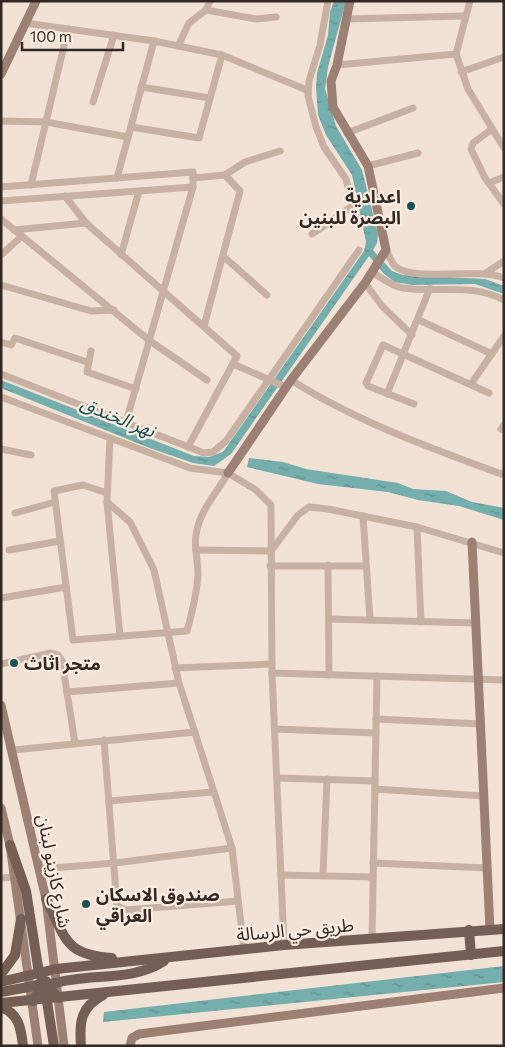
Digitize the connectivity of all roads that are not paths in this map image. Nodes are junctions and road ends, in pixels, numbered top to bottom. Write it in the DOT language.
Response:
graph roads {
  1 [pos="36,1"];
  2 [pos="210,1"];
  3 [pos="328,1"];
  4 [pos="350,1"];
  5 [pos="470,1"];
  6 [pos="206,10"];
  7 [pos="464,16"];
  8 [pos="276,17"];
  9 [pos="346,19"];
  10 [pos="25,23"];
  11 [pos="68,29"];
  12 [pos="114,35"];
  13 [pos="154,41"];
  14 [pos="178,46"];
  15 [pos="456,54"];
  16 [pos="222,55"];
  17 [pos="504,57"];
  18 [pos="337,65"];
  19 [pos="460,72"];
  20 [pos="1,74"];
  21 [pos="141,87"];
  22 [pos="307,90"];
  23 [pos="210,98"];
  24 [pos="93,102"];
  25 [pos="413,108"];
  26 [pos="1,121"];
  27 [pos="46,122"];
  28 [pos="131,127"];
  29 [pos="492,128"];
  30 [pos="347,132"];
  31 [pos="128,137"];
  32 [pos="504,148"];
  33 [pos="280,151"];
  34 [pos="418,153"];
  35 [pos="368,166"];
  36 [pos="193,175"];
  37 [pos="225,175"];
  38 [pos="504,177"];
  39 [pos="117,178"];
  40 [pos="489,183"];
  41 [pos="31,185"];
  42 [pos="1,187"];
  43 [pos="193,187"];
  44 [pos="139,191"];
  45 [pos="65,196"];
  46 [pos="1,201"];
  47 [pos="504,204"];
  48 [pos="354,205"];
  49 [pos="1,219"];
  50 [pos="86,223"];
  51 [pos="358,224"];
  52 [pos="14,230"];
  53 [pos="312,234"];
  54 [pos="22,236"];
  55 [pos="359,250"];
  56 [pos="384,252"];
  57 [pos="1,255"];
  58 [pos="121,255"];
  59 [pos="223,256"];
  60 [pos="504,261"];
  61 [pos="374,269"];
  62 [pos="486,273"];
  63 [pos="504,278"];
  64 [pos="365,283"];
  65 [pos="1,285"];
  66 [pos="430,288"];
  67 [pos="163,292"];
  68 [pos="267,294"];
  69 [pos="504,300"];
  70 [pos="114,310"];
  71 [pos="419,320"];
  72 [pos="204,326"];
  73 [pos="412,335"];
  74 [pos="504,336"];
  75 [pos="150,341"];
  76 [pos="1,342"];
  77 [pos="90,351"];
  78 [pos="404,353"];
  79 [pos="492,354"];
  80 [pos="87,362"];
  81 [pos="233,364"];
  82 [pos="1,374"];
  83 [pos="269,379"];
  84 [pos="207,380"];
  85 [pos="287,384"];
  86 [pos="471,384"];
  87 [pos="136,389"];
  88 [pos="489,393"];
  89 [pos="387,394"];
  90 [pos="1,396"];
  91 [pos="414,404"];
  92 [pos="126,422"];
  93 [pos="110,438"];
  94 [pos="188,447"];
  95 [pos="1,449"];
  96 [pos="31,455"];
  97 [pos="228,473"];
  98 [pos="504,475"];
  99 [pos="107,493"];
  100 [pos="55,502"];
  101 [pos="107,502"];
  102 [pos="16,513"];
  103 [pos="363,516"];
  104 [pos="417,527"];
  105 [pos="60,541"];
  106 [pos="472,542"];
  107 [pos="9,550"];
  108 [pos="196,550"];
  109 [pos="271,551"];
  110 [pos="504,552"];
  111 [pos="328,565"];
  112 [pos="270,566"];
  113 [pos="366,566"];
  114 [pos="66,587"];
  115 [pos="1,598"];
  116 [pos="329,619"];
  117 [pos="370,620"];
  118 [pos="421,622"];
  119 [pos="476,623"];
  120 [pos="168,632"];
  121 [pos="120,636"];
  122 [pos="1,664"];
  123 [pos="272,664"];
  124 [pos="175,668"];
  125 [pos="272,673"];
  126 [pos="329,675"];
  127 [pos="377,676"];
  128 [pos="478,679"];
  129 [pos="504,680"];
  130 [pos="179,684"];
  131 [pos="67,692"];
  132 [pos="1,705"];
  133 [pos="376,719"];
  134 [pos="481,724"];
  135 [pos="274,729"];
  136 [pos="196,732"];
  137 [pos="376,733"];
  138 [pos="104,740"];
  139 [pos="75,743"];
  140 [pos="13,750"];
  141 [pos="277,778"];
  142 [pos="327,779"];
  143 [pos="375,785"];
  144 [pos="213,792"];
  145 [pos="484,796"];
  146 [pos="110,801"];
  147 [pos="1,808"];
  148 [pos="10,845"];
  149 [pos="232,848"];
  150 [pos="115,863"];
  151 [pos="373,863"];
  152 [pos="488,868"];
  153 [pos="40,869"];
  154 [pos="281,875"];
  155 [pos="323,875"];
  156 [pos="14,877"];
  157 [pos="373,877"];
  158 [pos="1,878"];
  159 [pos="46,899"];
  160 [pos="238,901"];
  161 [pos="21,919"];
  162 [pos="504,929"];
  163 [pos="470,930"];
  164 [pos="490,930"];
  165 [pos="372,939"];
  166 [pos="284,945"];
  167 [pos="244,949"];
  168 [pos="504,951"];
  169 [pos="471,955"];
  170 [pos="167,959"];
  171 [pos="133,962"];
  172 [pos="56,969"];
  173 [pos="1,974"];
  174 [pos="1,982"];
  175 [pos="39,982"];
  176 [pos="58,982"];
  177 [pos="504,988"];
  178 [pos="1,992"];
  179 [pos="108,992"];
  180 [pos="59,998"];
  181 [pos="48,1000"];
  182 [pos="33,1001"];
  183 [pos="1,1005"];
  184 [pos="23,1046"];
  185 [pos="38,1046"];
  186 [pos="54,1046"];
  187 [pos="64,1046"];
  188 [pos="81,1046"];
  189 [pos="130,1046"];
  1 -- 10 [label="street"];
  2 -- 6 [label="street"];
  3 -- 22 [label="street"];
  4 -- 9 [label="street"];
  5 -- 7 [label="street"];
  6 -- 8 [label="street"];
  6 -- 14 [label="street"];
  7 -- 9 [label="street"];
  7 -- 15 [label="street"];
  9 -- 18 [label="street"];
  10 -- 11 [label="street"];
  10 -- 20 [label="street"];
  11 -- 12 [label="street"];
  11 -- 27 [label="street"];
  12 -- 13 [label="street"];
  12 -- 24 [label="street"];
  13 -- 14 [label="street"];
  13 -- 21 [label="street"];
  14 -- 16 [label="street"];
  15 -- 18 [label="street"];
  15 -- 19 [label="street"];
  16 -- 22 [label="street"];
  16 -- 23 [label="street"];
  17 -- 19 [label="street"];
  18 -- 30 [label="street"];
  19 -- 29 [label="street"];
  21 -- 23 [label="street"];
  21 -- 28 [label="street"];
  22 -- 48 [label="street"];
  23 -- 28 [label="street"];
  25 -- 30 [label="street"];
  26 -- 27 [label="street"];
  27 -- 31 [label="street"];
  27 -- 41 [label="street"];
  28 -- 31 [label="street"];
  29 -- 32 [label="street"];
  29 -- 40 [label="street"];
  30 -- 35 [label="street"];
  31 -- 39 [label="street"];
  33 -- 37 [label="street"];
  34 -- 35 [label="street"];
  35 -- 56 [label="street"];
  36 -- 37 [label="street"];
  36 -- 39 [label="street"];
  36 -- 43 [label="street"];
  37 -- 59 [label="street"];
  38 -- 40 [label="street"];
  39 -- 41 [label="street"];
  40 -- 47 [label="street"];
  41 -- 42 [label="street"];
  43 -- 44 [label="street"];
  43 -- 67 [label="street"];
  44 -- 45 [label="street"];
  44 -- 58 [label="street"];
  45 -- 46 [label="street"];
  45 -- 50 [label="street"];
  48 -- 51 [label="street"];
  48 -- 53 [label="street"];
  49 -- 52 [label="street"];
  50 -- 52 [label="street"];
  50 -- 58 [label="street"];
  52 -- 54 [label="street"];
  54 -- 57 [label="street"];
  54 -- 70 [label="street"];
  55 -- 83 [label="street"];
  56 -- 61 [label="street"];
  56 -- 62 [label="street"];
  58 -- 67 [label="street"];
  59 -- 68 [label="street"];
  59 -- 72 [label="street"];
  60 -- 62 [label="street"];
  61 -- 64 [label="street"];
  61 -- 66 [label="street"];
  62 -- 63 [label="street"];
  64 -- 73 [label="street"];
  64 -- 85 [label="street"];
  65 -- 70 [label="street"];
  66 -- 69 [label="street"];
  66 -- 71 [label="street"];
  67 -- 72 [label="street"];
  67 -- 75 [label="street"];
  70 -- 75 [label="street"];
  71 -- 73 [label="street"];
  71 -- 79 [label="street"];
  72 -- 81 [label="street"];
  73 -- 78 [label="street"];
  74 -- 79 [label="street"];
  75 -- 84 [label="street"];
  75 -- 87 [label="street"];
  76 -- 80 [label="street"];
  77 -- 80 [label="street"];
  78 -- 86 [label="street"];
  78 -- 89 [label="street"];
  78 -- 89 [label="street"];
  79 -- 86 [label="street"];
  80 -- 87 [label="street"];
  81 -- 83 [label="street"];
  81 -- 94 [label="street"];
  82 -- 92 [label="street"];
  83 -- 85 [label="street"];
  83 -- 94 [label="street"];
  85 -- 97 [label="street"];
  85 -- 98 [label="street"];
  86 -- 88 [label="street"];
  87 -- 92 [label="street"];
  89 -- 91 [label="street"];
  90 -- 93 [label="street"];
  92 -- 94 [label="street"];
  93 -- 97 [label="street"];
  93 -- 99 [label="street"];
  95 -- 96 [label="street"];
  97 -- 108 [label="street"];
  97 -- 109 [label="street"];
  99 -- 100 [label="street"];
  99 -- 101 [label="street"];
  100 -- 102 [label="street"];
  100 -- 105 [label="street"];
  101 -- 120 [label="street"];
  101 -- 121 [label="street"];
  103 -- 104 [label="street"];
  103 -- 109 [label="street"];
  103 -- 113 [label="street"];
  104 -- 106 [label="street"];
  104 -- 118 [label="street"];
  105 -- 107 [label="street"];
  105 -- 114 [label="street"];
  106 -- 110 [label="street"];
  106 -- 119 [label="street"];
  108 -- 109 [label="street"];
  108 -- 120 [label="street"];
  109 -- 112 [label="street"];
  111 -- 112 [label="street"];
  111 -- 113 [label="street"];
  111 -- 116 [label="street"];
  112 -- 123 [label="street"];
  113 -- 117 [label="street"];
  114 -- 115 [label="street"];
  114 -- 121 [label="street"];
  116 -- 117 [label="street"];
  116 -- 126 [label="street"];
  117 -- 118 [label="street"];
  118 -- 119 [label="street"];
  119 -- 128 [label="street"];
  120 -- 121 [label="street"];
  120 -- 124 [label="street"];
  122 -- 131 [label="street"];
  123 -- 124 [label="street"];
  123 -- 125 [label="street"];
  124 -- 130 [label="street"];
  125 -- 126 [label="street"];
  125 -- 135 [label="street"];
  126 -- 127 [label="street"];
  127 -- 128 [label="street"];
  127 -- 133 [label="street"];
  128 -- 129 [label="street"];
  128 -- 134 [label="street"];
  130 -- 131 [label="street"];
  130 -- 136 [label="street"];
  131 -- 139 [label="street"];
  132 -- 140 [label="street, شارع كازينو لبنان"];
  133 -- 134 [label="street"];
  133 -- 137 [label="street"];
  134 -- 145 [label="street"];
  135 -- 137 [label="street"];
  135 -- 141 [label="street"];
  136 -- 138 [label="street"];
  136 -- 144 [label="street"];
  137 -- 143 [label="street"];
  138 -- 139 [label="street"];
  138 -- 146 [label="street"];
  139 -- 140 [label="street"];
  140 -- 153 [label="street, شارع كازينو لبنان"];
  141 -- 142 [label="street"];
  141 -- 154 [label="street"];
  142 -- 143 [label="street"];
  142 -- 155 [label="street"];
  143 -- 145 [label="street"];
  143 -- 151 [label="street"];
  144 -- 146 [label="street"];
  144 -- 149 [label="street"];
  145 -- 152 [label="street"];
  146 -- 150 [label="street"];
  147 -- 148 [label="street"];
  148 -- 156 [label="street"];
  148 -- 175 [label="main road"];
  149 -- 150 [label="street"];
  149 -- 160 [label="street"];
  150 -- 153 [label="street"];
  150 -- 160 [label="street"];
  151 -- 152 [label="street"];
  151 -- 157 [label="street"];
  152 -- 164 [label="street"];
  153 -- 159 [label="street, شارع كازينو لبنان"];
  154 -- 155 [label="street"];
  154 -- 166 [label="street"];
  155 -- 157 [label="street"];
  156 -- 158 [label="street"];
  156 -- 161 [label="street"];
  157 -- 165 [label="street"];
  159 -- 171 [label="main road"];
  159 -- 172 [label="street, شارع كازينو لبنان"];
  160 -- 167 [label="street"];
  161 -- 173 [label="main road"];
  161 -- 175 [label="street"];
  162 -- 164 [label="main road, طريق حي الرسالة"];
  163 -- 164 [label="main road, طريق حي الرسالة"];
  163 -- 165 [label="main road, طريق حي الرسالة"];
  163 -- 169 [label="main road"];
  165 -- 166 [label="main road, طريق حي الرسالة"];
  166 -- 167 [label="main road, طريق حي الرسالة"];
  167 -- 170 [label="main road, طريق حي الرسالة"];
  168 -- 169 [label="main road"];
  169 -- 179 [label="main road"];
  170 -- 171 [label="main road, طريق حي الرسالة"];
  170 -- 176 [label="main road"];
  171 -- 172 [label="main road, طريق حي الرسالة"];
  172 -- 175 [label="main road, طريق حي الرسالة"];
  172 -- 176 [label="street, شارع كازينو لبنان"];
  174 -- 175 [label="main road, طريق حي الرسالة"];
  175 -- 176 [label="main road"];
  175 -- 178 [label="main road"];
  175 -- 180 [label="main road"];
  175 -- 181 [label="main road"];
  175 -- 182 [label="main road"];
  176 -- 180 [label="street, شارع كازينو لبنان"];
  177 -- 189 [label="street"];
  179 -- 180 [label="main road"];
  179 -- 188 [label="main road"];
  180 -- 181 [label="main road"];
  180 -- 187 [label="street, شارع كازينو لبنان"];
  181 -- 182 [label="main road"];
  181 -- 186 [label="main road"];
  182 -- 183 [label="main road"];
  182 -- 185 [label="street"];
  183 -- 184 [label="main road"];
}
